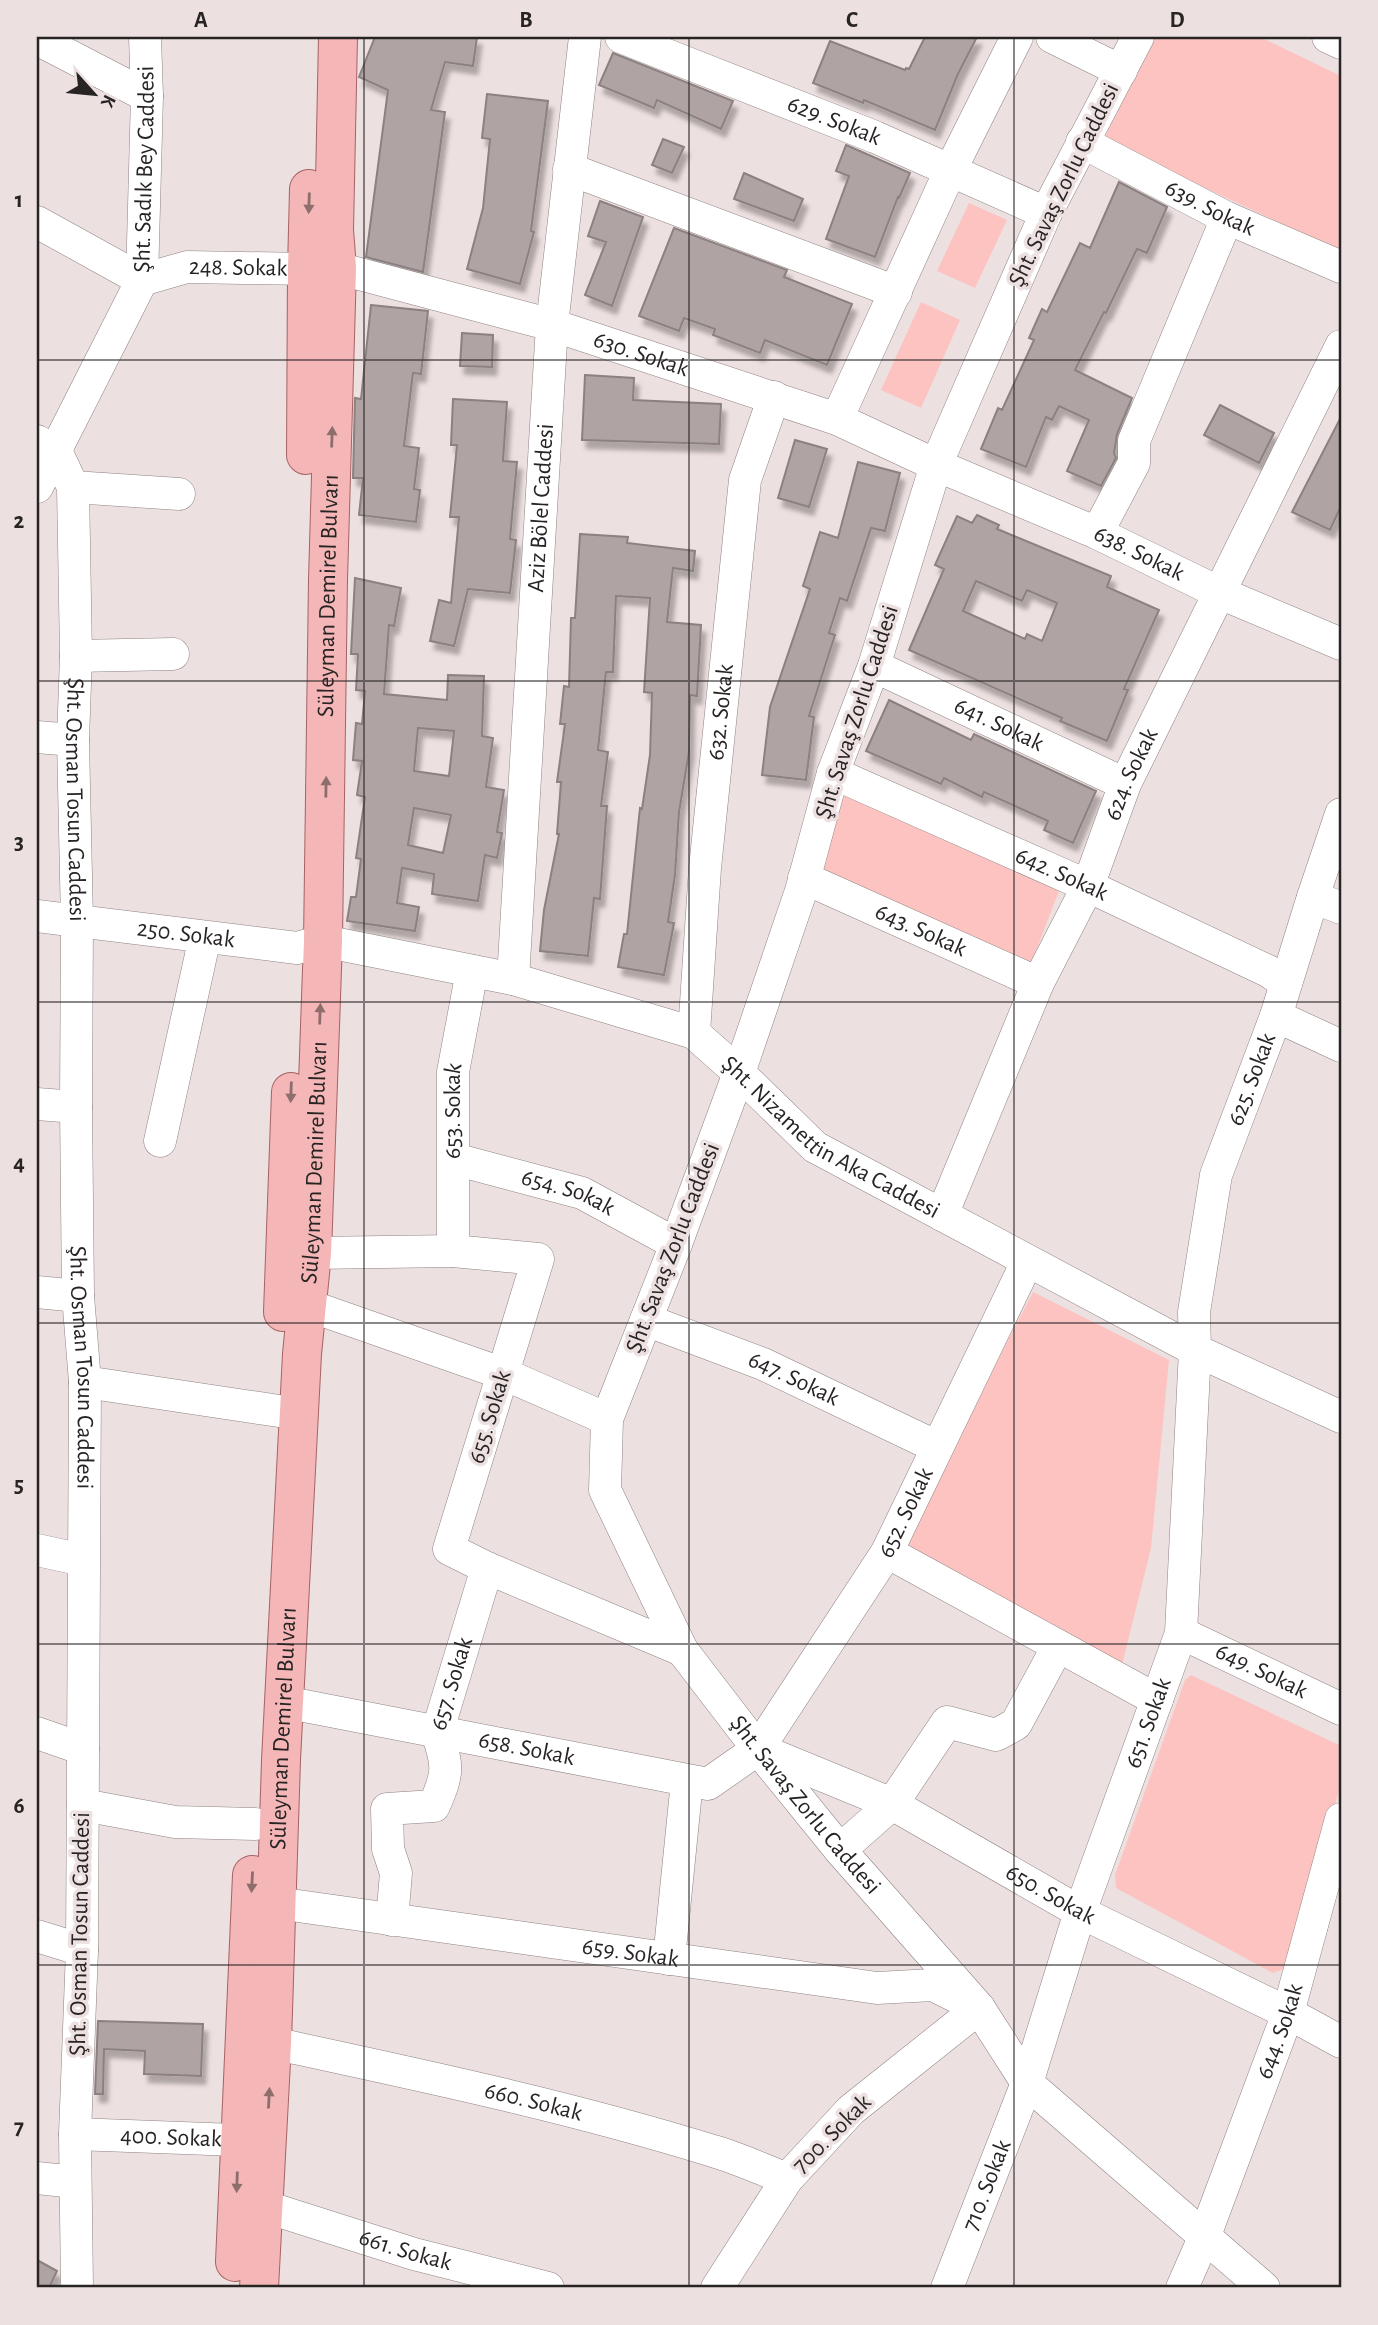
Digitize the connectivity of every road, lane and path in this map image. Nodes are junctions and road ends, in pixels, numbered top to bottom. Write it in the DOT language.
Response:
graph roads {
  1 [pos="145,37"];
  2 [pos="314,37"];
  3 [pos="338,37"];
  4 [pos="585,37"];
  5 [pos="621,37"];
  6 [pos="1017,37"];
  7 [pos="1052,37"];
  8 [pos="1138,37"];
  9 [pos="1328,37"];
  10 [pos="37,38"];
  11 [pos="1341,43"];
  12 [pos="1121,71"];
  13 [pos="147,96"];
  14 [pos="1082,142"];
  15 [pos="569,169"];
  16 [pos="950,172"];
  17 [pos="1045,213"];
  18 [pos="1227,218"];
  19 [pos="37,222"];
  20 [pos="1341,267"];
  21 [pos="322,269"];
  22 [pos="142,280"];
  23 [pos="896,292"];
  24 [pos="552,325"];
  25 [pos="1341,345"];
  26 [pos="774,397"];
  27 [pos="837,419"];
  28 [pos="46,446"];
  29 [pos="936,465"];
  30 [pos="37,486"];
  31 [pos="73,487"];
  32 [pos="179,494"];
  33 [pos="1097,533"];
  34 [pos="1220,593"];
  35 [pos="1341,643"];
  36 [pos="173,654"];
  37 [pos="76,656"];
  38 [pos="874,666"];
  39 [pos="37,737"];
  40 [pos="73,740"];
  41 [pos="833,773"];
  42 [pos="1125,784"];
  43 [pos="1341,814"];
  44 [pos="804,878"];
  45 [pos="1088,886"];
  46 [pos="1327,902"];
  47 [pos="37,916"];
  48 [pos="77,921"];
  49 [pos="205,937"];
  50 [pos="310,944"];
  51 [pos="472,971"];
  52 [pos="513,979"];
  53 [pos="1038,983"];
  54 [pos="1286,984"];
  55 [pos="1276,1016"];
  56 [pos="694,1033"];
  57 [pos="1341,1046"];
  58 [pos="739,1073"];
  59 [pos="37,1104"];
  60 [pos="76,1107"];
  61 [pos="160,1141"];
  62 [pos="454,1159"];
  63 [pos="942,1215"];
  64 [pos="676,1244"];
  65 [pos="453,1251"];
  66 [pos="312,1253"];
  67 [pos="1027,1262"];
  68 [pos="37,1292"];
  69 [pos="79,1296"];
  70 [pos="307,1305"];
  71 [pos="646,1320"];
  72 [pos="1195,1350"];
  73 [pos="504,1374"];
  74 [pos="85,1382"];
  75 [pos="279,1411"];
  76 [pos="1341,1416"];
  77 [pos="607,1419"];
  78 [pos="937,1447"];
  79 [pos="37,1550"];
  80 [pos="887,1552"];
  81 [pos="83,1560"];
  82 [pos="487,1568"];
  83 [pos="1181,1633"];
  84 [pos="1058,1646"];
  85 [pos="682,1650"];
  86 [pos="1157,1700"];
  87 [pos="284,1702"];
  88 [pos="1341,1709"];
  89 [pos="37,1732"];
  90 [pos="437,1733"];
  91 [pos="83,1749"];
  92 [pos="758,1749"];
  93 [pos="687,1780"];
  94 [pos="892,1804"];
  95 [pos="83,1805"];
  96 [pos="1341,1819"];
  97 [pos="255,1824"];
  98 [pos="841,1850"];
  99 [pos="277,1903"];
  100 [pos="1080,1912"];
  101 [pos="392,1920"];
  102 [pos="37,1936"];
  103 [pos="82,1950"];
  104 [pos="669,1959"];
  105 [pos="979,2008"];
  106 [pos="1288,2013"];
  107 [pos="1341,2042"];
  108 [pos="272,2043"];
  109 [pos="1027,2083"];
  110 [pos="75,2134"];
  111 [pos="253,2142"];
  112 [pos="37,2178"];
  113 [pos="787,2179"];
  114 [pos="75,2182"];
  115 [pos="264,2206"];
  116 [pos="1205,2238"];
  117 [pos="77,2288"];
  118 [pos="234,2288"];
  119 [pos="259,2288"];
  120 [pos="548,2288"];
  121 [pos="717,2288"];
  122 [pos="947,2288"];
  123 [pos="1182,2288"];
  124 [pos="1264,2288"];
  1 -- 13 [label="street, Şht. Sadık Bey Caddesi"];
  2 -- 21 [label="main road, Süleyman Demirel Bulvarı, one-way"];
  3 -- 21 [label="main road, Süleyman Demirel Bulvarı"];
  4 -- 15 [label="street, Aziz Bölel Caddesi"];
  5 -- 16 [label="street, 629. Sokak"];
  6 -- 16 [label="street"];
  7 -- 12 [label="street"];
  8 -- 12 [label="street, Şht. Savaş Zorlu Caddesi"];
  9 -- 11 [label="street"];
  10 -- 13 [label="street"];
  12 -- 14 [label="street, Şht. Savaş Zorlu Caddesi"];
  13 -- 22 [label="street, Şht. Sadık Bey Caddesi"];
  14 -- 17 [label="street, Şht. Savaş Zorlu Caddesi"];
  14 -- 18 [label="street, 639. Sokak"];
  15 -- 23 [label="street"];
  15 -- 24 [label="street, Aziz Bölel Caddesi"];
  16 -- 17 [label="street, 629. Sokak"];
  16 -- 23 [label="street"];
  17 -- 29 [label="street, Şht. Savaş Zorlu Caddesi"];
  18 -- 20 [label="street, 639. Sokak"];
  18 -- 33 [label="street"];
  19 -- 22 [label="street"];
  21 -- 22 [label="street, 248. Sokak"];
  21 -- 24 [label="street, 630. Sokak"];
  21 -- 50 [label="main road, Süleyman Demirel Bulvarı"];
  22 -- 28 [label="street, Şht. Sadık Bey Caddesi"];
  23 -- 27 [label="street"];
  24 -- 26 [label="street, 630. Sokak"];
  24 -- 52 [label="street, Aziz Bölel Caddesi"];
  25 -- 34 [label="street, 624. Sokak"];
  26 -- 27 [label="street, 630. Sokak"];
  26 -- 56 [label="street, 632. Sokak"];
  27 -- 29 [label="street, 630. Sokak"];
  28 -- 30 [label="street, Şht. Sadık Bey Caddesi"];
  28 -- 31 [label="street, Şht. Osman Tosun Caddesi"];
  29 -- 33 [label="street, 638. Sokak"];
  29 -- 38 [label="street, Şht. Savaş Zorlu Caddesi"];
  31 -- 32 [label="street"];
  31 -- 37 [label="street, Şht. Osman Tosun Caddesi"];
  33 -- 34 [label="street, 638. Sokak"];
  34 -- 35 [label="street, 638. Sokak"];
  34 -- 42 [label="street, 624. Sokak"];
  36 -- 37 [label="street"];
  37 -- 40 [label="street, Şht. Osman Tosun Caddesi"];
  38 -- 41 [label="street, Şht. Savaş Zorlu Caddesi"];
  38 -- 42 [label="street, 641. Sokak"];
  39 -- 40 [label="street"];
  40 -- 48 [label="street, Şht. Osman Tosun Caddesi"];
  41 -- 44 [label="street, Şht. Savaş Zorlu Caddesi"];
  41 -- 45 [label="street, 642. Sokak"];
  42 -- 45 [label="street, 624. Sokak"];
  43 -- 46 [label="street, 625. Sokak"];
  44 -- 53 [label="street, 643. Sokak"];
  44 -- 58 [label="street, Şht. Savaş Zorlu Caddesi"];
  45 -- 53 [label="street, 624. Sokak"];
  45 -- 54 [label="street, 642. Sokak"];
  46 -- 54 [label="street, 625. Sokak"];
  47 -- 48 [label="street, 250. Sokak"];
  48 -- 49 [label="street, 250. Sokak"];
  48 -- 60 [label="street, Şht. Osman Tosun Caddesi"];
  49 -- 50 [label="street, 250. Sokak"];
  49 -- 61 [label="street"];
  50 -- 51 [label="street, Şht. Nizamettin Aka Caddesi"];
  66 -- 50 [label="main road, Süleyman Demirel Bulvarı, one-way"];
  50 -- 75 [label="main road, Süleyman Demirel Bulvarı, one-way"];
  51 -- 52 [label="street, Şht. Nizamettin Aka Caddesi"];
  51 -- 62 [label="street, 653. Sokak"];
  52 -- 56 [label="street, Şht. Nizamettin Aka Caddesi"];
  53 -- 63 [label="street, 624. Sokak"];
  54 -- 55 [label="street, 625. Sokak"];
  55 -- 57 [label="street"];
  55 -- 72 [label="street, 625. Sokak"];
  56 -- 58 [label="street, Şht. Nizamettin Aka Caddesi"];
  58 -- 63 [label="street, Şht. Nizamettin Aka Caddesi"];
  58 -- 64 [label="street, Şht. Savaş Zorlu Caddesi"];
  59 -- 60 [label="street"];
  60 -- 69 [label="street, Şht. Osman Tosun Caddesi"];
  62 -- 64 [label="street, 654. Sokak"];
  62 -- 65 [label="street, 653. Sokak"];
  63 -- 67 [label="street, Şht. Nizamettin Aka Caddesi"];
  64 -- 71 [label="street, Şht. Savaş Zorlu Caddesi"];
  65 -- 66 [label="street, 655. Sokak"];
  65 -- 73 [label="street, 655. Sokak"];
  66 -- 70 [label="main road, Süleyman Demirel Bulvarı"];
  67 -- 72 [label="street, Şht. Nizamettin Aka Caddesi"];
  67 -- 78 [label="street, 652. Sokak"];
  68 -- 69 [label="street"];
  69 -- 74 [label="street, Şht. Osman Tosun Caddesi"];
  70 -- 73 [label="street"];
  70 -- 87 [label="main road, Süleyman Demirel Bulvarı"];
  71 -- 77 [label="street, Şht. Savaş Zorlu Caddesi"];
  71 -- 78 [label="street, 647. Sokak"];
  72 -- 76 [label="street, Şht. Nizamettin Aka Caddesi"];
  72 -- 83 [label="street, 651. Sokak"];
  73 -- 77 [label="street"];
  73 -- 82 [label="street, 655. Sokak"];
  74 -- 75 [label="street"];
  74 -- 81 [label="street, Şht. Osman Tosun Caddesi"];
  75 -- 97 [label="main road, Süleyman Demirel Bulvarı"];
  77 -- 85 [label="street, Şht. Savaş Zorlu Caddesi"];
  78 -- 80 [label="street, 652. Sokak"];
  79 -- 81 [label="street"];
  80 -- 84 [label="street"];
  80 -- 92 [label="street, 652. Sokak"];
  81 -- 91 [label="street, Şht. Osman Tosun Caddesi"];
  82 -- 85 [label="street, 655. Sokak"];
  82 -- 90 [label="street, 657. Sokak"];
  83 -- 86 [label="street, 651. Sokak"];
  83 -- 88 [label="street, 649. Sokak"];
  84 -- 86 [label="street"];
  84 -- 94 [label="street"];
  85 -- 92 [label="street, Şht. Savaş Zorlu Caddesi"];
  86 -- 100 [label="street, 651. Sokak"];
  87 -- 90 [label="street, 658. Sokak"];
  87 -- 99 [label="main road, Süleyman Demirel Bulvarı"];
  89 -- 91 [label="street"];
  90 -- 93 [label="street, 658. Sokak"];
  90 -- 101 [label="street, 657. Sokak"];
  91 -- 95 [label="street, Şht. Osman Tosun Caddesi"];
  92 -- 93 [label="street, 658. Sokak"];
  92 -- 94 [label="street, 650. Sokak"];
  92 -- 98 [label="street, Şht. Savaş Zorlu Caddesi"];
  93 -- 104 [label="street"];
  94 -- 98 [label="street"];
  94 -- 100 [label="street, 650. Sokak"];
  95 -- 97 [label="street"];
  95 -- 103 [label="street, Şht. Osman Tosun Caddesi"];
  96 -- 106 [label="street, 644. Sokak"];
  97 -- 111 [label="main road, Süleyman Demirel Bulvarı, one-way"];
  98 -- 105 [label="street, Şht. Savaş Zorlu Caddesi"];
  99 -- 101 [label="street, 659. Sokak"];
  99 -- 108 [label="main road, Süleyman Demirel Bulvarı"];
  100 -- 106 [label="street, 650. Sokak"];
  100 -- 109 [label="street, 651. Sokak"];
  101 -- 104 [label="street, 659. Sokak"];
  102 -- 103 [label="street"];
  103 -- 110 [label="street, Şht. Osman Tosun Caddesi"];
  104 -- 105 [label="street, 659. Sokak"];
  105 -- 109 [label="street, Şht. Savaş Zorlu Caddesi"];
  105 -- 113 [label="street, 700. Sokak"];
  106 -- 107 [label="street, 650. Sokak"];
  106 -- 116 [label="street, 644. Sokak"];
  111 -- 108 [label="main road, Süleyman Demirel Bulvarı, one-way"];
  108 -- 113 [label="street, 660. Sokak"];
  109 -- 116 [label="street, Şht. Savaş Zorlu Caddesi"];
  109 -- 122 [label="street, 710. Sokak"];
  110 -- 111 [label="street, 400. Sokak"];
  110 -- 114 [label="street, Şht. Osman Tosun Caddesi"];
  111 -- 115 [label="main road, Süleyman Demirel Bulvarı"];
  111 -- 118 [label="main road, Süleyman Demirel Bulvarı, one-way"];
  112 -- 114 [label="street"];
  113 -- 121 [label="street, 700. Sokak"];
  114 -- 117 [label="street, Şht. Osman Tosun Caddesi"];
  115 -- 119 [label="main road, Süleyman Demirel Bulvarı"];
  115 -- 120 [label="street, 661. Sokak"];
  116 -- 123 [label="street, 644. Sokak"];
  116 -- 124 [label="street, Şht. Savaş Zorlu Caddesi"];
}
